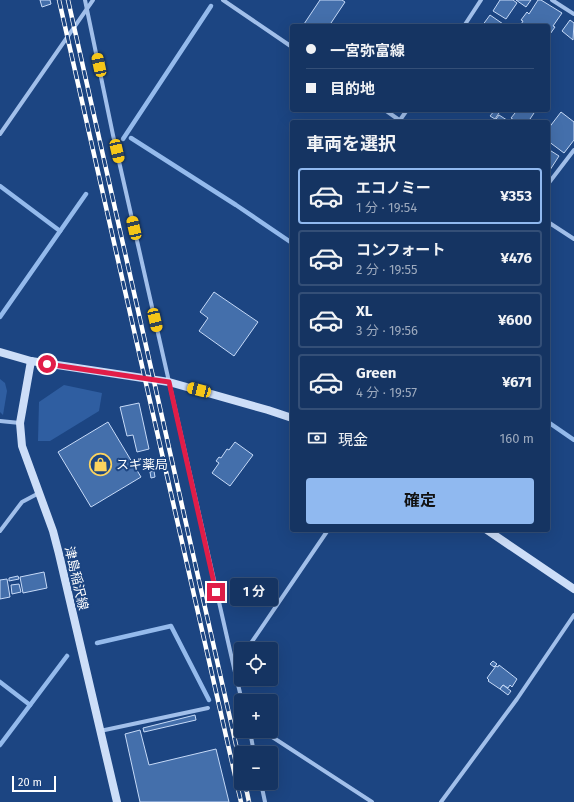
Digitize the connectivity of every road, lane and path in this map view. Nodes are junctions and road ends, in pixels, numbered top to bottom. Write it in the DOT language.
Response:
graph roads {
  1 [pos="85,0"];
  2 [pos="93,0"];
  3 [pos="223,0"];
  4 [pos="481,0"];
  5 [pos="552,0"];
  6 [pos="87,9"];
  7 [pos="574,14"];
  8 [pos="465,24"];
  9 [pos="290,46"];
  10 [pos="388,112"];
  11 [pos="400,120"];
  12 [pos="0,134"];
  13 [pos="574,150"];
  14 [pos="550,181"];
  15 [pos="550,223"];
  16 [pos="574,239"];
  17 [pos="0,352"];
  18 [pos="31,361"];
  19 [pos="169,382"];
  20 [pos="290,417"];
  21 [pos="0,421"];
  22 [pos="20,423"];
  23 [pos="40,493"];
  24 [pos="0,532"];
  25 [pos="327,532"];
  26 [pos="490,532"];
  27 [pos="574,589"];
  28 [pos="574,615"];
  29 [pos="252,642"];
  30 [pos="234,668"];
  31 [pos="208,708"];
  32 [pos="100,731"];
  33 [pos="274,738"];
  34 [pos="262,790"];
  35 [pos="117,802"];
  36 [pos="265,802"];
  37 [pos="372,802"];
  38 [pos="441,802"];
  1 -- 6 [label="street"];
  2 -- 6 [label="street"];
  3 -- 9 [label="street"];
  4 -- 8 [label="street"];
  5 -- 7 [label="street"];
  6 -- 12 [label="street"];
  6 -- 19 [label="street"];
  10 -- 11 [label="street"];
  13 -- 14 [label="street"];
  15 -- 16 [label="street"];
  17 -- 18 [label="main road"];
  18 -- 19 [label="main road"];
  18 -- 22 [label="main road, 津島稲沢線"];
  19 -- 20 [label="main road"];
  19 -- 30 [label="street"];
  21 -- 22 [label="street"];
  22 -- 23 [label="main road, 津島稲沢線"];
  23 -- 24 [label="street"];
  23 -- 32 [label="main road, 津島稲沢線"];
  25 -- 29 [label="street"];
  26 -- 27 [label="main road"];
  28 -- 38 [label="street"];
  31 -- 32 [label="street"];
  32 -- 35 [label="main road, 津島稲沢線"];
  33 -- 37 [label="street"];
  34 -- 36 [label="street"];
}
